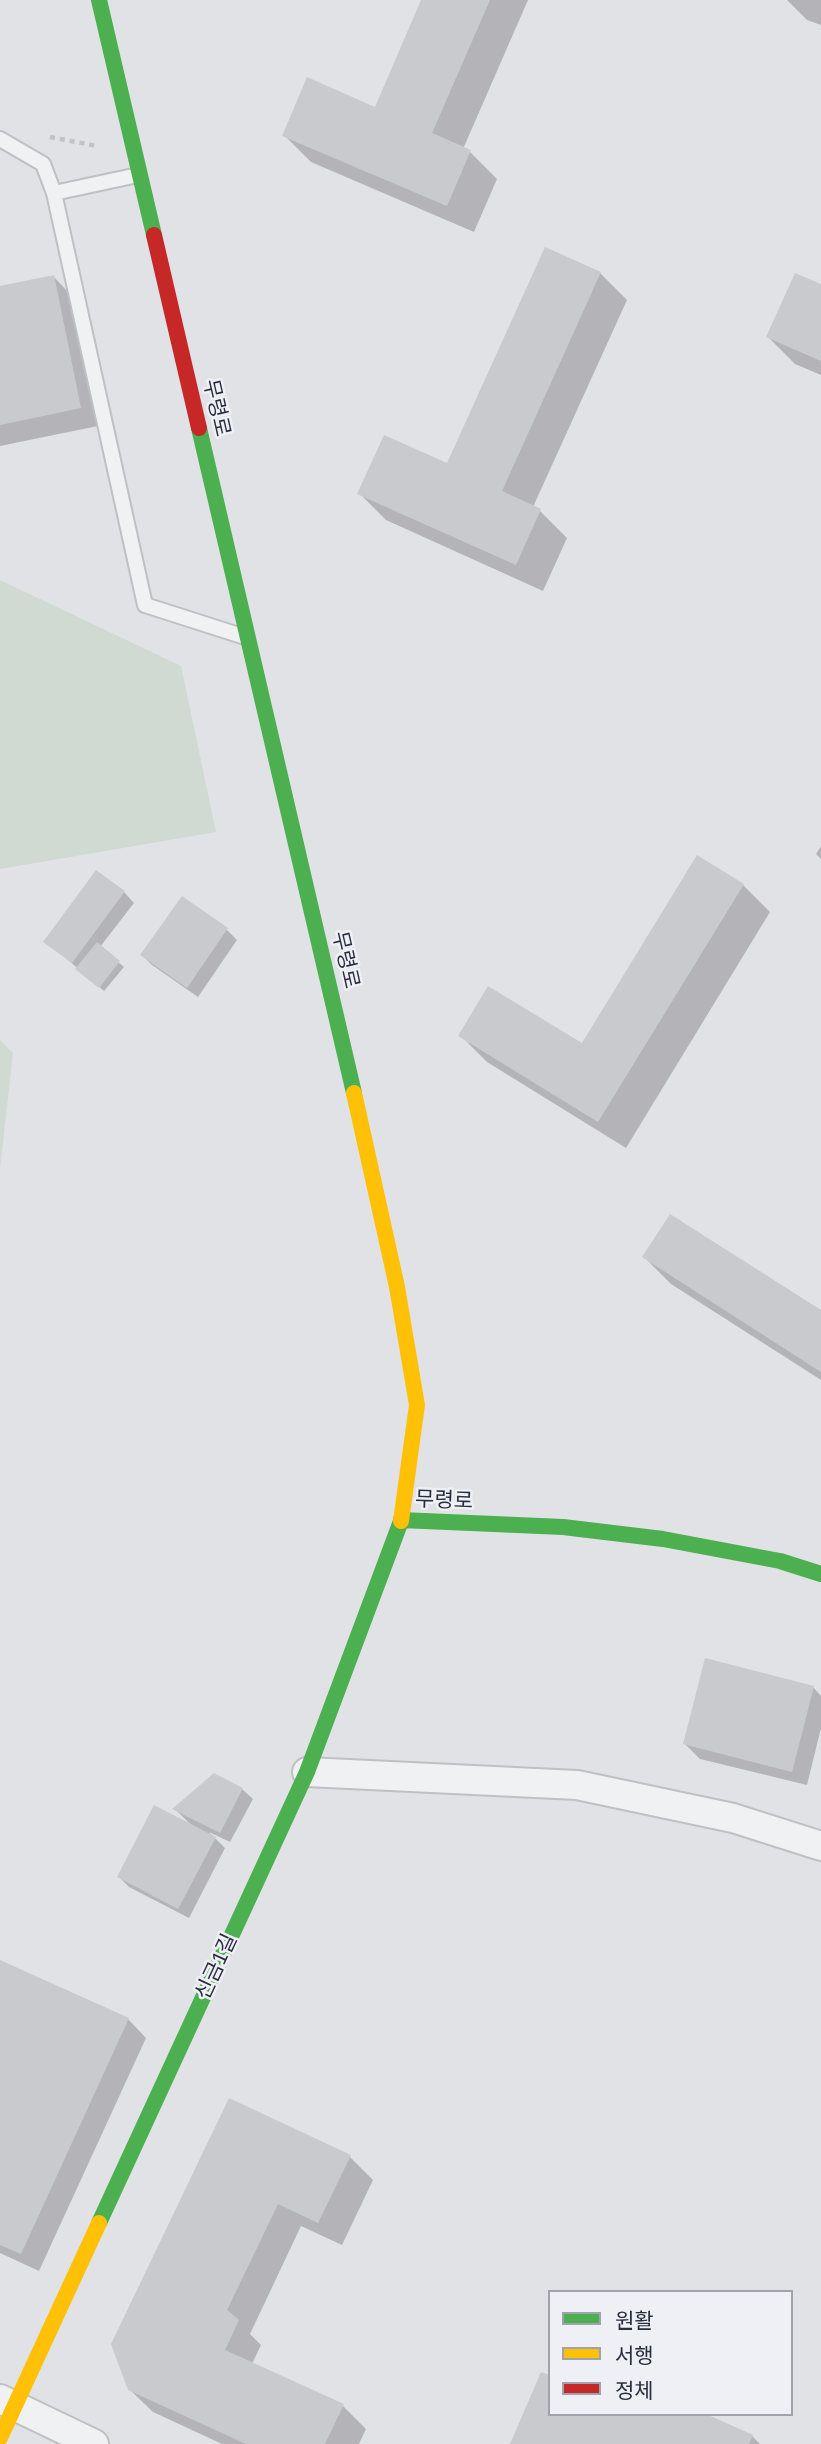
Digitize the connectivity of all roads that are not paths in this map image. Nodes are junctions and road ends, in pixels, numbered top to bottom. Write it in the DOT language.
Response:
graph roads {
  1 [pos="99,0"];
  2 [pos="0,139"];
  3 [pos="140,175"];
  4 [pos="54,193"];
  5 [pos="248,638"];
  6 [pos="401,1520"];
  7 [pos="821,1574"];
  8 [pos="307,1772"];
  9 [pos="821,1846"];
  10 [pos="8,2402"];
  11 [pos="0,2438"];
  12 [pos="94,2444"];
  1 -- 3 [label="street, 무령로"];
  2 -- 4 [label="lane"];
  3 -- 4 [label="lane"];
  3 -- 5 [label="street, 무령로"];
  4 -- 5 [label="lane"];
  5 -- 6 [label="street, 무령로"];
  6 -- 7 [label="street, 무령로"];
  6 -- 8 [label="street, 신금1길"];
  8 -- 9 [label="street"];
  8 -- 10 [label="street, 신금1길"];
  10 -- 11 [label="street, 신금1길"];
  10 -- 12 [label="street"];
}
